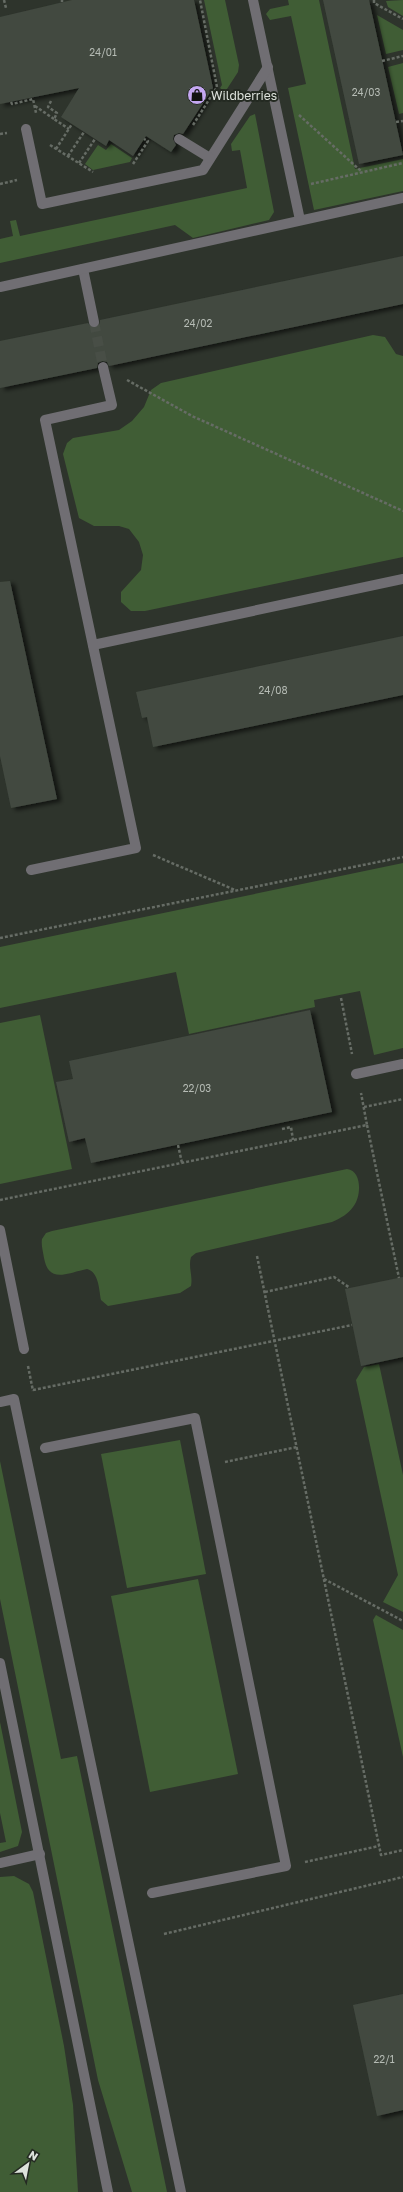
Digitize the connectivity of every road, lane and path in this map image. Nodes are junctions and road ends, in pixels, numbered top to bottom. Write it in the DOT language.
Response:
graph roads {
  1 [pos="4,0"];
  2 [pos="200,0"];
  3 [pos="253,0"];
  4 [pos="374,0"];
  5 [pos="6,8"];
  6 [pos="403,19"];
  7 [pos="403,56"];
  8 [pos="382,61"];
  9 [pos="268,67"];
  10 [pos="272,91"];
  11 [pos="51,101"];
  12 [pos="12,102"];
  13 [pos="34,106"];
  14 [pos="54,119"];
  15 [pos="37,120"];
  16 [pos="403,121"];
  17 [pos="396,122"];
  18 [pos="72,124"];
  19 [pos="26,129"];
  20 [pos="69,129"];
  21 [pos="84,132"];
  22 [pos="95,139"];
  23 [pos="144,139"];
  24 [pos="181,140"];
  25 [pos="46,143"];
  26 [pos="56,149"];
  27 [pos="68,156"];
  28 [pos="210,158"];
  29 [pos="140,163"];
  30 [pos="403,163"];
  31 [pos="79,164"];
  32 [pos="133,164"];
  33 [pos="126,166"];
  34 [pos="100,171"];
  35 [pos="362,172"];
  36 [pos="293,188"];
  37 [pos="403,198"];
  38 [pos="300,220"];
  39 [pos="83,269"];
  40 [pos="0,287"];
  41 [pos="94,322"];
  42 [pos="104,367"];
  43 [pos="403,511"];
  44 [pos="403,579"];
  45 [pos="93,645"];
  46 [pos="136,848"];
  47 [pos="403,857"];
  48 [pos="31,870"];
  49 [pos="236,891"];
  50 [pos="0,938"];
  51 [pos="341,998"];
  52 [pos="403,1064"];
  53 [pos="356,1074"];
  54 [pos="403,1099"];
  55 [pos="364,1107"];
  56 [pos="367,1124"];
  57 [pos="282,1129"];
  58 [pos="294,1140"];
  59 [pos="178,1145"];
  60 [pos="182,1163"];
  61 [pos="0,1200"];
  62 [pos="0,1230"];
  63 [pos="257,1256"];
  64 [pos="399,1278"];
  65 [pos="350,1288"];
  66 [pos="265,1292"];
  67 [pos="352,1325"];
  68 [pos="275,1341"];
  69 [pos="24,1349"];
  70 [pos="33,1390"];
  71 [pos="0,1402"];
  72 [pos="297,1447"];
  73 [pos="45,1448"];
  74 [pos="224,1462"];
  75 [pos="324,1579"];
  76 [pos="403,1621"];
  77 [pos="0,1663"];
  78 [pos="379,1846"];
  79 [pos="403,1850"];
  80 [pos="40,1854"];
  81 [pos="305,1862"];
  82 [pos="0,1863"];
  83 [pos="403,1878"];
  84 [pos="152,1893"];
  85 [pos="164,1934"];
  86 [pos="108,2192"];
  87 [pos="181,2192"];
  1 -- 5 [label="path"];
  2 -- 24 [label="path"];
  3 -- 9 [label="street"];
  4 -- 6 [label="path"];
  7 -- 8 [label="path"];
  9 -- 10 [label="street"];
  9 -- 28 [label="street"];
  10 -- 35 [label="path"];
  10 -- 36 [label="street"];
  11 -- 14 [label="path"];
  12 -- 13 [label="path"];
  13 -- 14 [label="path"];
  13 -- 15 [label="path"];
  14 -- 20 [label="path"];
  16 -- 17 [label="path"];
  18 -- 20 [label="path"];
  19 -- 28 [label="street"];
  20 -- 26 [label="path"];
  21 -- 27 [label="path"];
  22 -- 31 [label="path"];
  23 -- 32 [label="path"];
  24 -- 28 [label="street"];
  25 -- 26 [label="path"];
  26 -- 27 [label="path"];
  27 -- 31 [label="path"];
  29 -- 32 [label="path"];
  30 -- 35 [label="path"];
  31 -- 34 [label="path"];
  32 -- 33 [label="path"];
  35 -- 36 [label="path"];
  36 -- 38 [label="street"];
  37 -- 38 [label="street"];
  38 -- 39 [label="street"];
  39 -- 40 [label="street"];
  39 -- 41 [label="street"];
  42 -- 43 [label="path"];
  42 -- 45 [label="street"];
  44 -- 45 [label="street"];
  45 -- 46 [label="street"];
  46 -- 48 [label="street"];
  46 -- 49 [label="path"];
  47 -- 49 [label="path"];
  49 -- 50 [label="path"];
  51 -- 53 [label="path"];
  52 -- 53 [label="street"];
  53 -- 55 [label="path"];
  54 -- 55 [label="path"];
  55 -- 56 [label="path"];
  56 -- 58 [label="path"];
  56 -- 64 [label="path"];
  57 -- 58 [label="path"];
  58 -- 60 [label="path"];
  59 -- 60 [label="path"];
  60 -- 61 [label="path"];
  62 -- 69 [label="street"];
  63 -- 66 [label="path"];
  65 -- 66 [label="path"];
  66 -- 68 [label="path"];
  67 -- 68 [label="path"];
  68 -- 70 [label="path"];
  68 -- 72 [label="path"];
  71 -- 87 [label="street"];
  72 -- 74 [label="path"];
  72 -- 75 [label="path"];
  73 -- 84 [label="street"];
  75 -- 76 [label="path"];
  75 -- 78 [label="path"];
  77 -- 80 [label="street"];
  78 -- 79 [label="path"];
  78 -- 81 [label="path"];
  80 -- 82 [label="street"];
  80 -- 86 [label="street"];
  83 -- 85 [label="path"];
}
